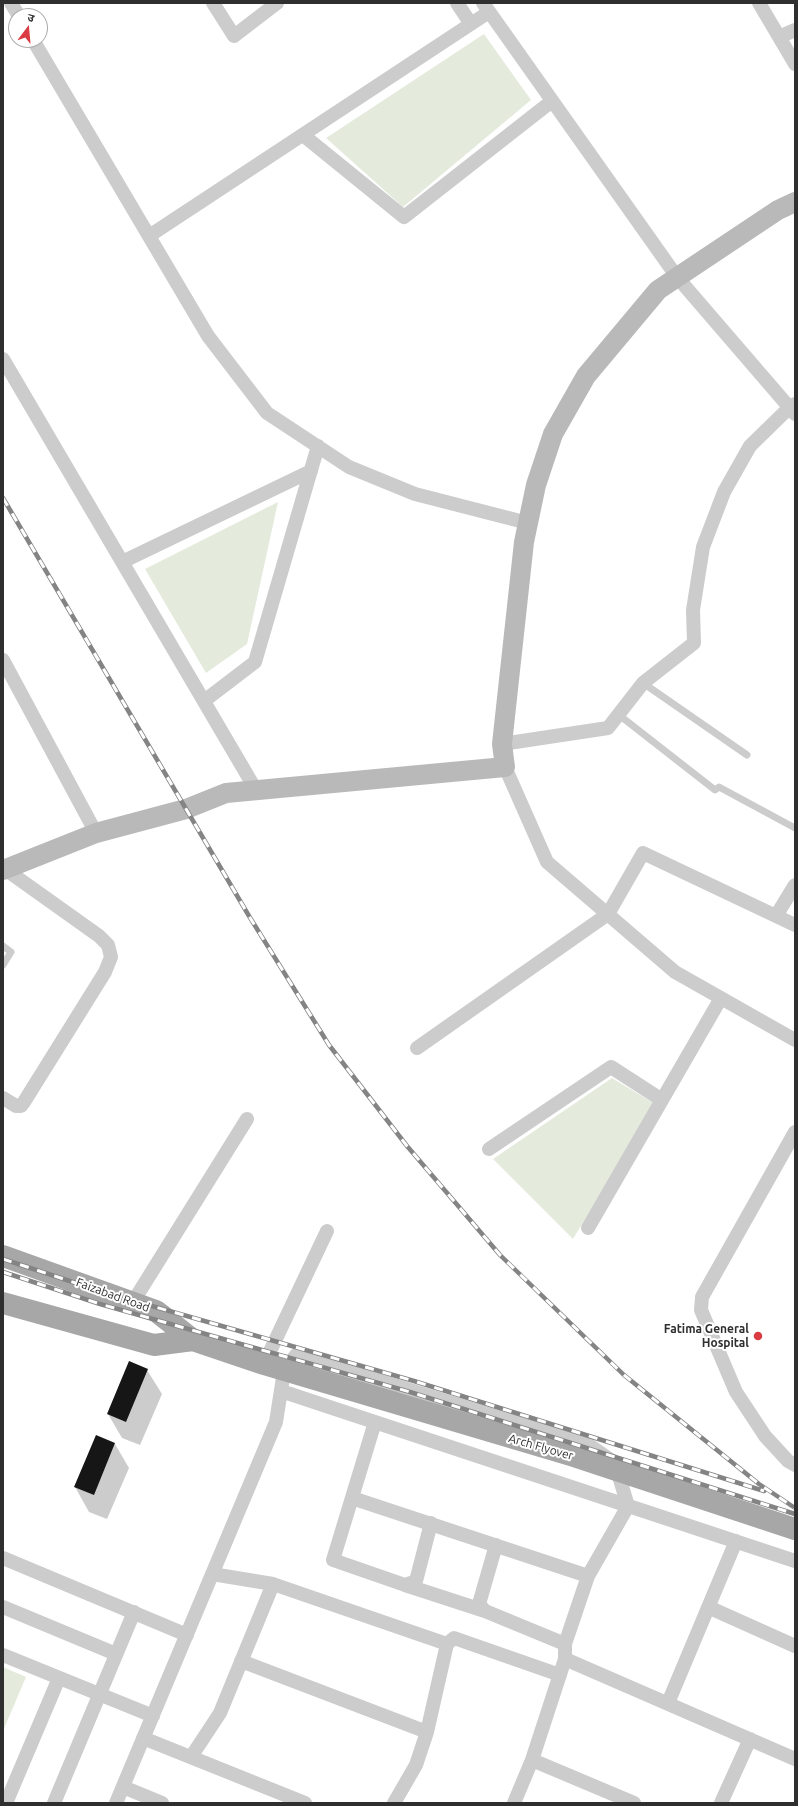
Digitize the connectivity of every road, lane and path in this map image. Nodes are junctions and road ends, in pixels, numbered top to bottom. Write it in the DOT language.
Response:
graph roads {
  1 [pos="213,3"];
  2 [pos="277,3"];
  3 [pos="457,3"];
  4 [pos="758,3"];
  5 [pos="486,8"];
  6 [pos="471,24"];
  7 [pos="795,30"];
  8 [pos="779,37"];
  9 [pos="38,48"];
  10 [pos="795,64"];
  11 [pos="552,101"];
  12 [pos="303,135"];
  13 [pos="795,202"];
  14 [pos="149,236"];
  15 [pos="677,277"];
  16 [pos="3,358"];
  17 [pos="793,408"];
  18 [pos="318,446"];
  19 [pos="311,471"];
  20 [pos="528,523"];
  21 [pos="122,562"];
  22 [pos="5,670"];
  23 [pos="643,683"];
  24 [pos="204,701"];
  25 [pos="618,715"];
  26 [pos="502,744"];
  27 [pos="747,755"];
  28 [pos="505,766"];
  29 [pos="256,790"];
  30 [pos="795,828"];
  31 [pos="96,833"];
  32 [pos="4,869"];
  33 [pos="795,885"];
  34 [pos="608,914"];
  35 [pos="776,916"];
  36 [pos="795,925"];
  37 [pos="3,946"];
  38 [pos="3,965"];
  39 [pos="721,998"];
  40 [pos="795,1040"];
  41 [pos="417,1048"];
  42 [pos="3,1098"];
  43 [pos="662,1100"];
  44 [pos="248,1119"];
  45 [pos="795,1132"];
  46 [pos="490,1149"];
  47 [pos="588,1228"];
  48 [pos="327,1231"];
  49 [pos="3,1256"];
  50 [pos="133,1302"];
  51 [pos="3,1303"];
  52 [pos="193,1340"];
  53 [pos="276,1375"];
  54 [pos="375,1422"];
  55 [pos="795,1464"];
  56 [pos="352,1498"];
  57 [pos="628,1506"];
  58 [pos="431,1523"];
  59 [pos="795,1529"];
  60 [pos="736,1542"];
  61 [pos="496,1545"];
  62 [pos="3,1558"];
  63 [pos="795,1561"];
  64 [pos="212,1574"];
  65 [pos="588,1576"];
  66 [pos="273,1584"];
  67 [pos="405,1584"];
  68 [pos="3,1607"];
  69 [pos="708,1607"];
  70 [pos="484,1611"];
  71 [pos="134,1612"];
  72 [pos="187,1635"];
  73 [pos="447,1644"];
  74 [pos="566,1644"];
  75 [pos="795,1646"];
  76 [pos="116,1654"];
  77 [pos="3,1655"];
  78 [pos="565,1659"];
  79 [pos="241,1661"];
  80 [pos="560,1675"];
  81 [pos="59,1678"];
  82 [pos="99,1694"];
  83 [pos="668,1703"];
  84 [pos="153,1716"];
  85 [pos="426,1732"];
  86 [pos="143,1738"];
  87 [pos="750,1739"];
  88 [pos="190,1757"];
  89 [pos="795,1758"];
  90 [pos="532,1760"];
  91 [pos="123,1787"];
  92 [pos="6,1803"];
  93 [pos="54,1803"];
  94 [pos="116,1803"];
  95 [pos="162,1803"];
  96 [pos="305,1803"];
  97 [pos="394,1803"];
  98 [pos="514,1803"];
  99 [pos="634,1803"];
  100 [pos="721,1803"];
  1 -- 2 [label="street"];
  3 -- 6 [label="street"];
  4 -- 8 [label="street"];
  5 -- 6 [label="street"];
  5 -- 11 [label="street"];
  6 -- 12 [label="street"];
  7 -- 8 [label="street"];
  8 -- 10 [label="street"];
  9 -- 14 [label="street"];
  11 -- 12 [label="street"];
  11 -- 15 [label="street"];
  12 -- 14 [label="street"];
  13 -- 15 [label="street"];
  14 -- 18 [label="street"];
  15 -- 17 [label="street"];
  15 -- 20 [label="street"];
  16 -- 21 [label="street"];
  17 -- 23 [label="street"];
  18 -- 19 [label="street"];
  18 -- 20 [label="street"];
  19 -- 21 [label="street"];
  19 -- 24 [label="street"];
  20 -- 26 [label="street"];
  21 -- 24 [label="street"];
  22 -- 31 [label="street"];
  23 -- 25 [label="street"];
  23 -- 27 [label="lane"];
  24 -- 29 [label="street"];
  25 -- 26 [label="street"];
  25 -- 30 [label="lane"];
  26 -- 28 [label="street"];
  28 -- 29 [label="street"];
  28 -- 34 [label="street"];
  29 -- 31 [label="street"];
  31 -- 32 [label="street"];
  32 -- 42 [label="street"];
  33 -- 35 [label="street"];
  34 -- 35 [label="street"];
  34 -- 39 [label="street"];
  34 -- 41 [label="street"];
  35 -- 36 [label="street"];
  37 -- 38 [label="lane"];
  39 -- 40 [label="street"];
  39 -- 43 [label="street"];
  43 -- 46 [label="street"];
  43 -- 47 [label="street"];
  44 -- 50 [label="street"];
  45 -- 55 [label="street"];
  48 -- 53 [label="street"];
  49 -- 50 [label="main road, Faizabad Road"];
  50 -- 52 [label="main road, Faizabad Road"];
  51 -- 52 [label="main road"];
  52 -- 53 [label="main road, Faizabad Road"];
  53 -- 54 [label="street"];
  53 -- 57 [label="street"];
  53 -- 59 [label="main road, Arch Flyover"];
  53 -- 64 [label="street"];
  54 -- 56 [label="street"];
  54 -- 57 [label="street"];
  56 -- 58 [label="street"];
  56 -- 67 [label="street"];
  57 -- 60 [label="street"];
  57 -- 65 [label="street"];
  58 -- 61 [label="street"];
  58 -- 67 [label="street"];
  60 -- 63 [label="street"];
  60 -- 69 [label="street"];
  61 -- 65 [label="street"];
  61 -- 70 [label="street"];
  62 -- 71 [label="street"];
  64 -- 66 [label="street"];
  64 -- 72 [label="street"];
  65 -- 74 [label="street"];
  66 -- 73 [label="street"];
  66 -- 79 [label="street"];
  67 -- 70 [label="street"];
  68 -- 76 [label="street"];
  69 -- 75 [label="street"];
  69 -- 83 [label="street"];
  70 -- 74 [label="street"];
  71 -- 72 [label="street"];
  71 -- 76 [label="street"];
  72 -- 84 [label="street"];
  73 -- 80 [label="street"];
  73 -- 85 [label="street"];
  74 -- 78 [label="street"];
  76 -- 82 [label="street"];
  77 -- 81 [label="street"];
  78 -- 80 [label="street"];
  78 -- 83 [label="street"];
  79 -- 85 [label="street"];
  79 -- 88 [label="street"];
  80 -- 90 [label="street"];
  81 -- 82 [label="street"];
  81 -- 92 [label="street"];
  82 -- 84 [label="street"];
  82 -- 93 [label="street"];
  83 -- 87 [label="street"];
  84 -- 86 [label="street"];
  85 -- 97 [label="street"];
  86 -- 88 [label="street"];
  86 -- 91 [label="street"];
  87 -- 89 [label="street"];
  87 -- 100 [label="street"];
  88 -- 96 [label="street"];
  90 -- 98 [label="street"];
  90 -- 99 [label="street"];
  91 -- 94 [label="street"];
  91 -- 95 [label="street"];
}
